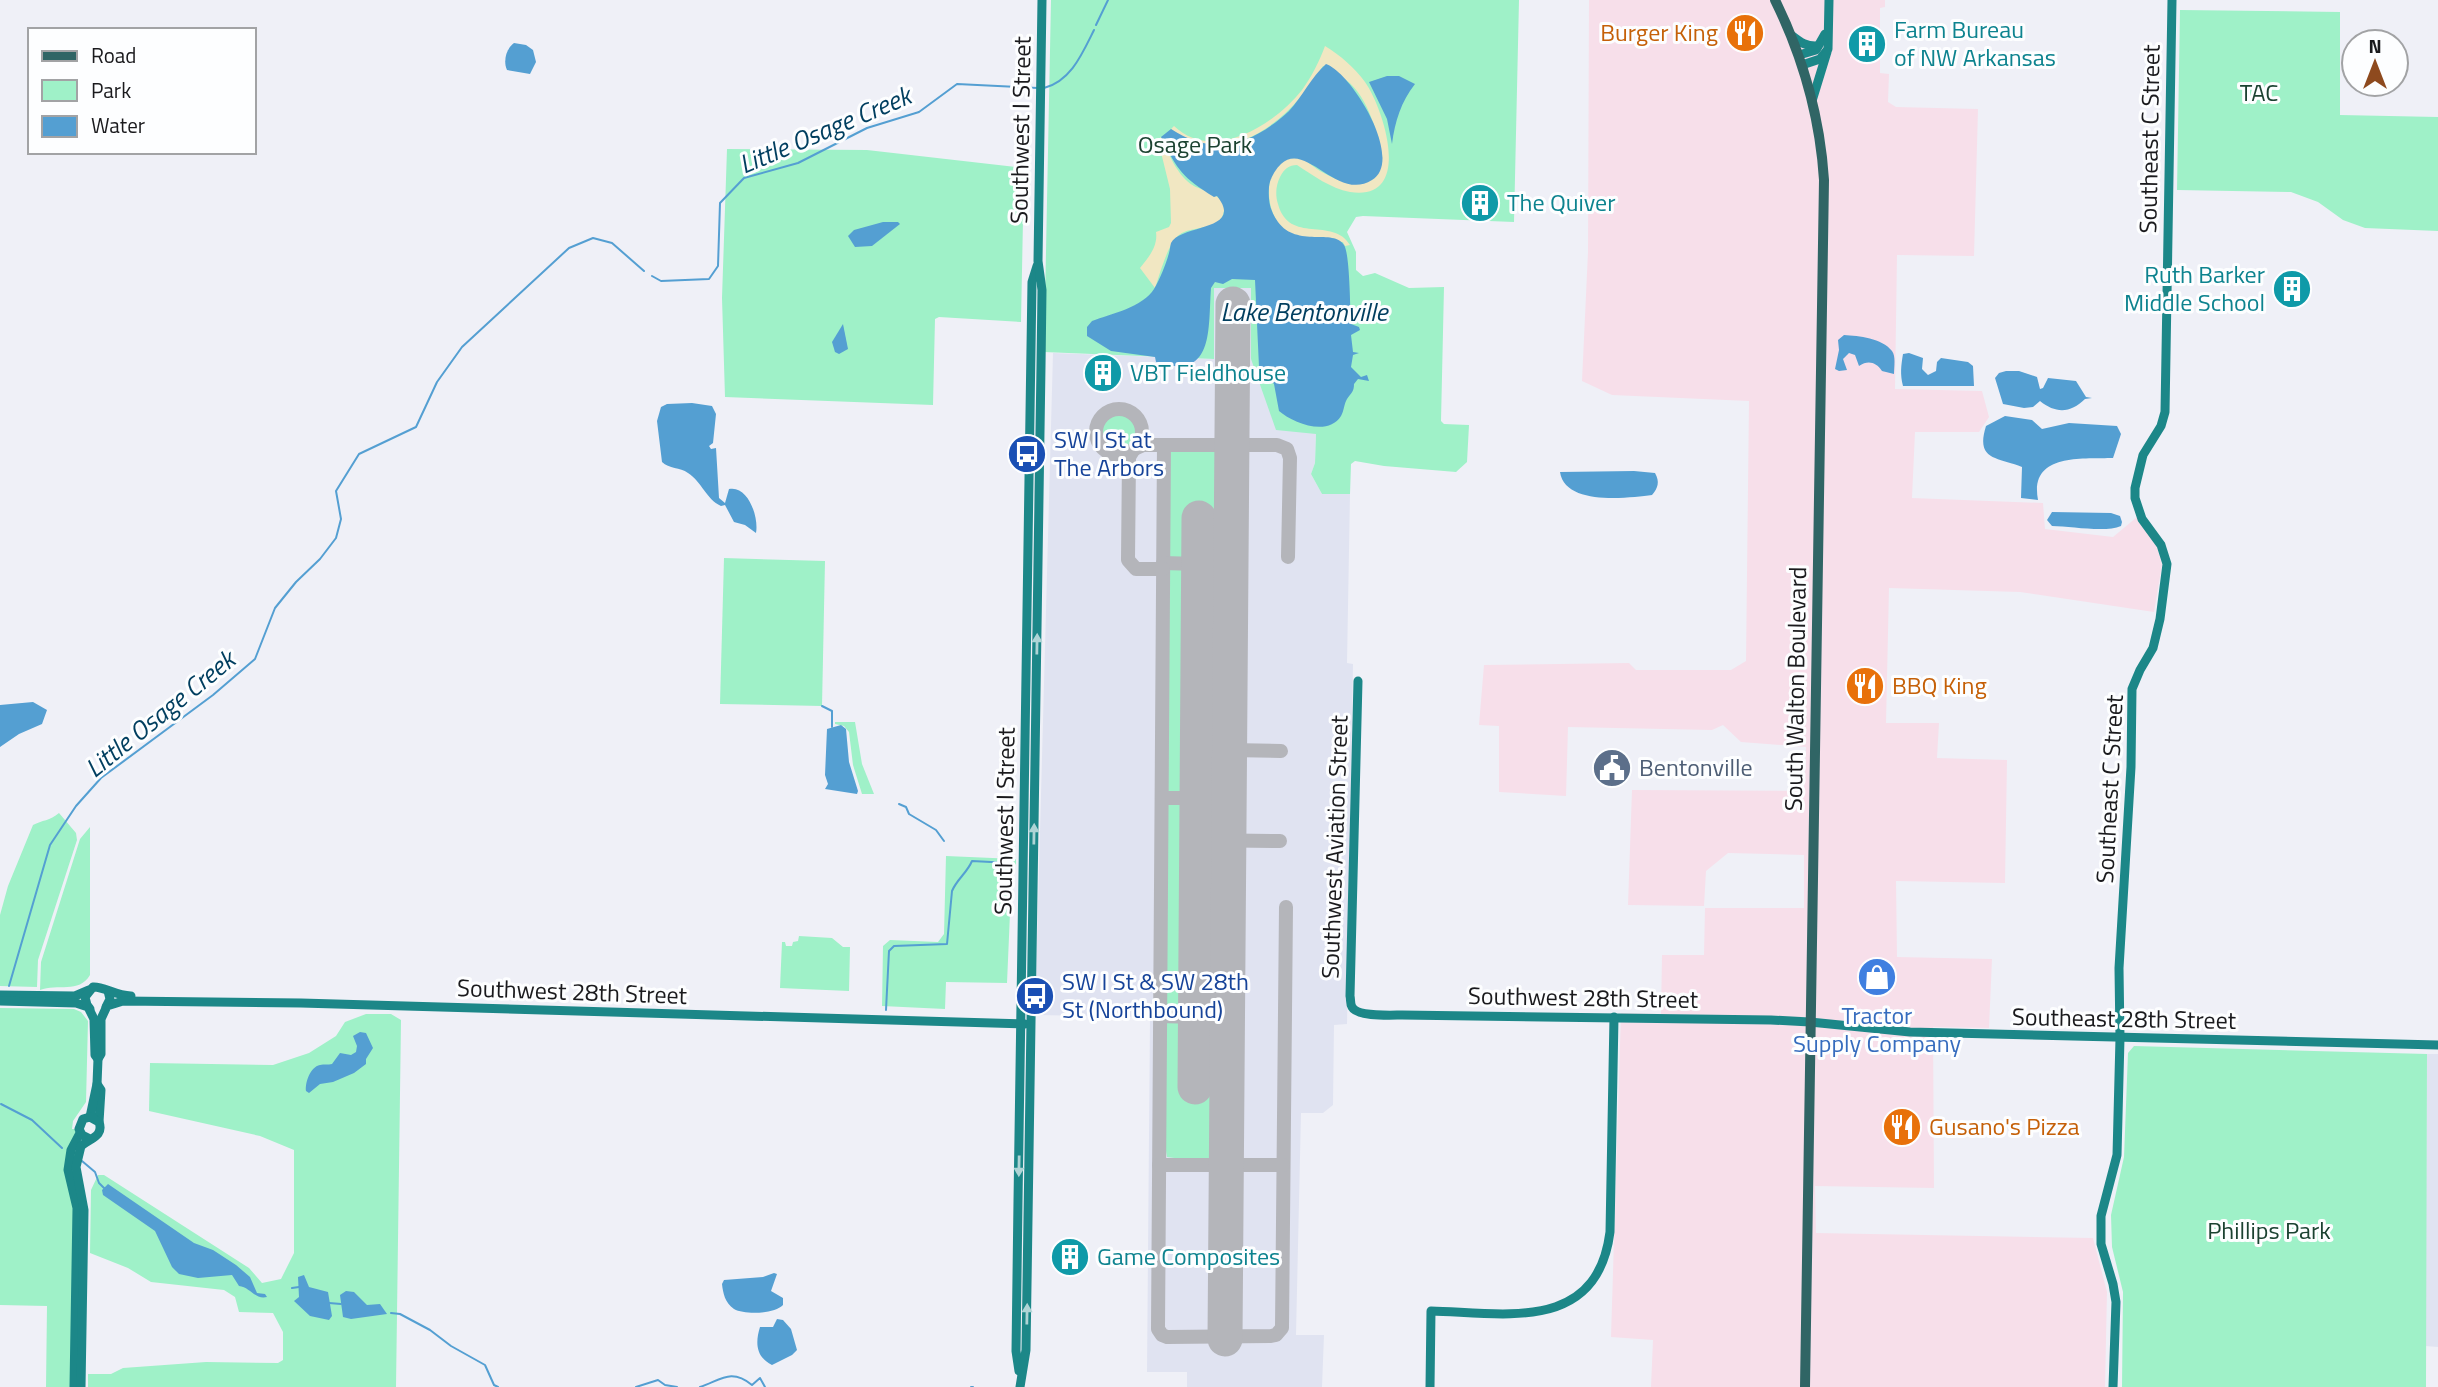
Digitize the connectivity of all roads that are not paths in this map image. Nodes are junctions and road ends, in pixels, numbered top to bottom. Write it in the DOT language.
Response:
graph roads {
  1 [pos="1042,0"];
  2 [pos="1774,0"];
  3 [pos="1829,0"];
  4 [pos="2172,0"];
  5 [pos="1791,35"];
  6 [pos="1824,47"];
  7 [pos="1801,60"];
  8 [pos="1812,101"];
  9 [pos="1358,681"];
  10 [pos="89,990"];
  11 [pos="107,991"];
  12 [pos="0,995"];
  13 [pos="139,1000"];
  14 [pos="0,1002"];
  15 [pos="107,1006"];
  16 [pos="88,1007"];
  17 [pos="1355,1011"];
  18 [pos="1614,1017"];
  19 [pos="1810,1022"];
  20 [pos="1026,1025"];
  21 [pos="2120,1038"];
  22 [pos="2438,1045"];
  23 [pos="98,1059"];
  24 [pos="97,1084"];
  25 [pos="90,1117"];
  26 [pos="99,1122"];
  27 [pos="80,1133"];
  28 [pos="90,1139"];
  29 [pos="1020,1384"];
  30 [pos="74,1387"];
  31 [pos="81,1387"];
  32 [pos="1430,1387"];
  33 [pos="1805,1387"];
  34 [pos="2113,1387"];
  1 -- 20 [label="street, Southwest I Street"];
  2 -- 5 [label="main road, South Walton Boulevard"];
  3 -- 6 [label="street"];
  4 -- 21 [label="street, Southeast C Street"];
  5 -- 6 [label="street"];
  5 -- 7 [label="main road, South Walton Boulevard"];
  6 -- 7 [label="street"];
  6 -- 8 [label="street"];
  7 -- 8 [label="main road, South Walton Boulevard"];
  8 -- 19 [label="main road, South Walton Boulevard"];
  9 -- 17 [label="street, Southwest Aviation Street"];
  10 -- 11 [label="street"];
  10 -- 12 [label="street"];
  10 -- 16 [label="street"];
  11 -- 13 [label="street, Southwest 28th Street"];
  11 -- 15 [label="street"];
  13 -- 15 [label="street, Southwest 28th Street"];
  13 -- 20 [label="street, Southwest 28th Street"];
  14 -- 16 [label="street"];
  15 -- 16 [label="street"];
  15 -- 23 [label="street"];
  16 -- 23 [label="street"];
  17 -- 18 [label="street, Southwest 28th Street"];
  18 -- 19 [label="street, Southwest 28th Street"];
  18 -- 32 [label="street"];
  19 -- 21 [label="street, Southeast 28th Street"];
  19 -- 33 [label="main road, South Walton Boulevard"];
  20 -- 29 [label="street, Southwest I Street"];
  21 -- 22 [label="street, Southeast 28th Street"];
  21 -- 34 [label="street, Southeast C Street"];
  23 -- 24 [label="street"];
  24 -- 25 [label="street"];
  24 -- 26 [label="street"];
  25 -- 26 [label="street"];
  25 -- 27 [label="street"];
  26 -- 28 [label="street"];
  27 -- 28 [label="street"];
  27 -- 30 [label="street"];
  28 -- 31 [label="street"];
}
